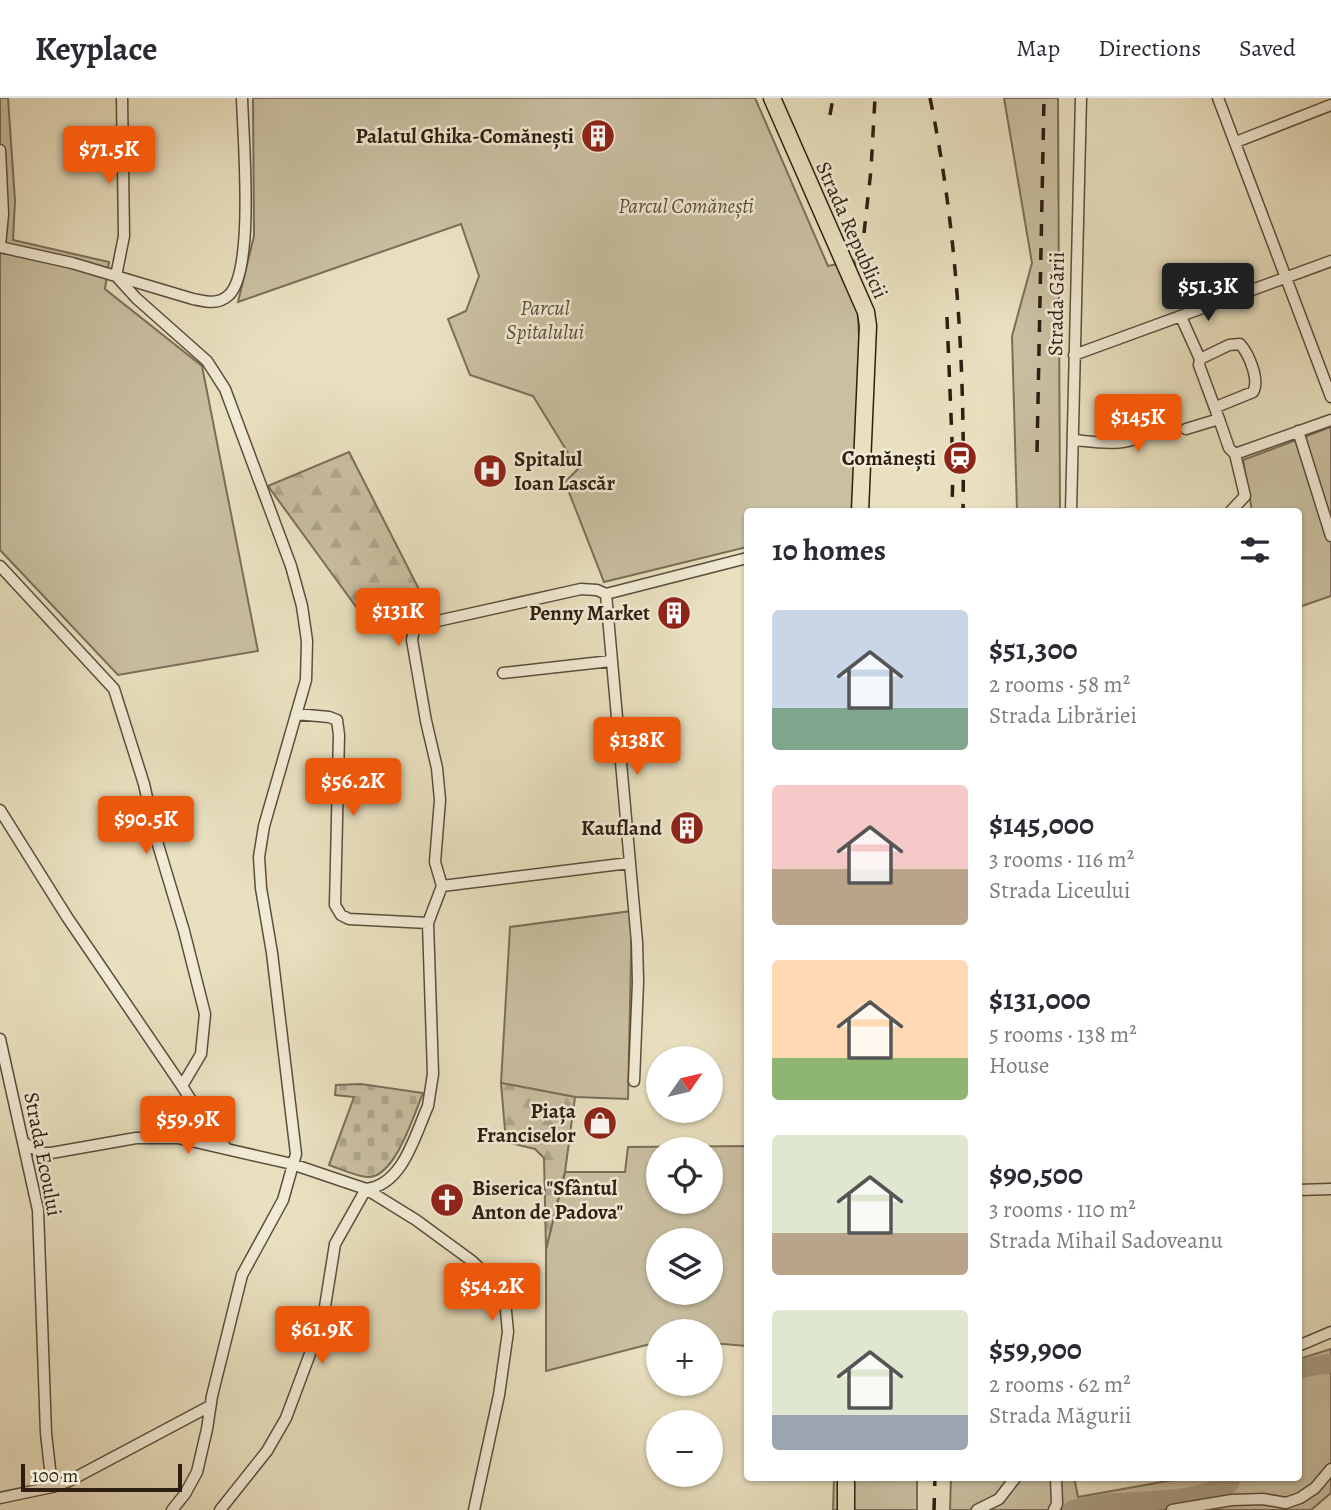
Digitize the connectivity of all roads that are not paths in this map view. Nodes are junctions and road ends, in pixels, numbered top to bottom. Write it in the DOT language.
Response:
graph roads {
  1 [pos="122,98"];
  2 [pos="242,98"];
  3 [pos="772,98"];
  4 [pos="1081,98"];
  5 [pos="1218,98"];
  6 [pos="1331,105"];
  7 [pos="1236,142"];
  8 [pos="0,150"];
  9 [pos="0,246"];
  10 [pos="1331,261"];
  11 [pos="116,276"];
  12 [pos="1286,279"];
  13 [pos="1181,317"];
  14 [pos="1074,355"];
  15 [pos="1200,359"];
  16 [pos="1331,397"];
  17 [pos="1140,407"];
  18 [pos="1216,407"];
  19 [pos="1219,419"];
  20 [pos="1331,420"];
  21 [pos="1186,429"];
  22 [pos="1298,431"];
  23 [pos="1074,440"];
  24 [pos="1235,454"];
  25 [pos="860,508"];
  26 [pos="1071,508"];
  27 [pos="1234,508"];
  28 [pos="1331,536"];
  29 [pos="744,559"];
  30 [pos="0,566"];
  31 [pos="606,594"];
  32 [pos="611,661"];
  33 [pos="503,673"];
  34 [pos="296,714"];
  35 [pos="0,810"];
  36 [pos="629,863"];
  37 [pos="442,886"];
  38 [pos="428,923"];
  39 [pos="0,1039"];
  40 [pos="634,1081"];
  41 [pos="182,1086"];
  42 [pos="23,1142"];
  43 [pos="228,1150"];
  44 [pos="292,1164"];
  45 [pos="366,1189"];
  46 [pos="1331,1189"];
  47 [pos="1302,1190"];
  48 [pos="1331,1332"];
  49 [pos="1302,1344"];
  50 [pos="210,1406"];
  51 [pos="1331,1469"];
  52 [pos="846,1481"];
  53 [pos="1013,1481"];
  54 [pos="1056,1481"];
  55 [pos="52,1487"];
  56 [pos="0,1498"];
  57 [pos="1056,1507"];
  58 [pos="172,1510"];
  59 [pos="220,1510"];
  60 [pos="474,1510"];
  61 [pos="846,1510"];
  62 [pos="977,1510"];
  63 [pos="1172,1510"];
  1 -- 11 [label="street"];
  2 -- 11 [label="street"];
  3 -- 25 [label="main road, Strada Republicii"];
  4 -- 14 [label="street, Strada Gării"];
  5 -- 7 [label="street"];
  6 -- 7 [label="street"];
  7 -- 12 [label="street"];
  8 -- 9 [label="street"];
  9 -- 11 [label="street"];
  10 -- 12 [label="street"];
  11 -- 34 [label="street"];
  12 -- 13 [label="street"];
  12 -- 16 [label="street"];
  13 -- 14 [label="street"];
  13 -- 15 [label="street"];
  14 -- 23 [label="street, Strada Gării"];
  15 -- 18 [label="street"];
  15 -- 18 [label="street"];
  17 -- 23 [label="street"];
  18 -- 19 [label="street"];
  19 -- 21 [label="street"];
  19 -- 24 [label="street"];
  20 -- 22 [label="street"];
  22 -- 24 [label="street"];
  22 -- 28 [label="street"];
  23 -- 26 [label="street, Strada Gării"];
  24 -- 27 [label="street"];
  29 -- 31 [label="street"];
  30 -- 41 [label="street"];
  31 -- 32 [label="street"];
  31 -- 37 [label="street"];
  32 -- 33 [label="street"];
  32 -- 36 [label="street"];
  34 -- 38 [label="street"];
  34 -- 44 [label="street"];
  35 -- 41 [label="street"];
  36 -- 37 [label="street"];
  36 -- 40 [label="street"];
  37 -- 38 [label="street"];
  38 -- 45 [label="street"];
  39 -- 42 [label="street, Strada Ecoului"];
  41 -- 43 [label="street"];
  42 -- 43 [label="street"];
  42 -- 55 [label="street, Strada Ecoului"];
  43 -- 44 [label="street"];
  44 -- 45 [label="street"];
  44 -- 50 [label="street"];
  45 -- 59 [label="street"];
  45 -- 60 [label="street"];
  46 -- 47 [label="street"];
  48 -- 49 [label="street"];
  50 -- 55 [label="street"];
  50 -- 58 [label="street"];
  51 -- 63 [label="street"];
  52 -- 61 [label="main road"];
  53 -- 62 [label="street"];
  54 -- 57 [label="street"];
  55 -- 56 [label="street"];
}
